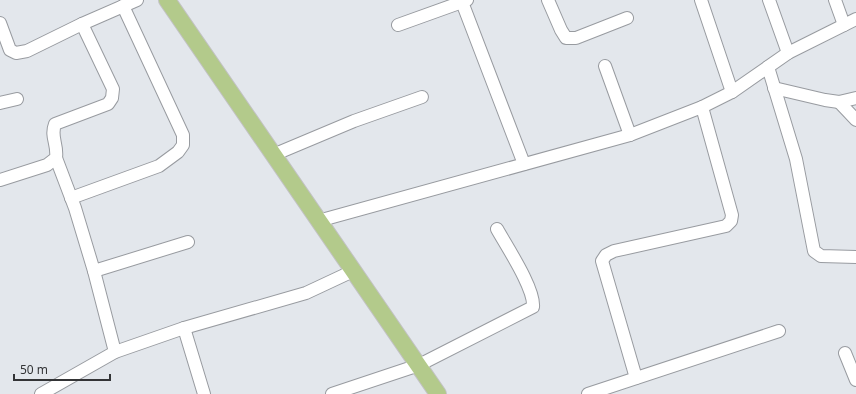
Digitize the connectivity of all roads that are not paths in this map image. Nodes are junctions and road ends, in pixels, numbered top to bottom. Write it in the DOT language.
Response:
graph roads {
  1 [pos="137,0"];
  2 [pos="167,0"];
  3 [pos="548,0"];
  4 [pos="701,0"];
  5 [pos="769,0"];
  6 [pos="835,0"];
  7 [pos="465,1"];
  8 [pos="123,6"];
  9 [pos="627,18"];
  10 [pos="856,19"];
  11 [pos="0,23"];
  12 [pos="82,24"];
  13 [pos="398,25"];
  14 [pos="844,25"];
  15 [pos="788,53"];
  16 [pos="605,66"];
  17 [pos="768,67"];
  18 [pos="774,88"];
  19 [pos="732,92"];
  20 [pos="422,97"];
  21 [pos="856,98"];
  22 [pos="17,99"];
  23 [pos="839,102"];
  24 [pos="0,103"];
  25 [pos="702,107"];
  26 [pos="856,120"];
  27 [pos="630,134"];
  28 [pos="273,155"];
  29 [pos="56,158"];
  30 [pos="524,164"];
  31 [pos="0,180"];
  32 [pos="71,198"];
  33 [pos="318,221"];
  34 [pos="497,229"];
  35 [pos="188,242"];
  36 [pos="856,257"];
  37 [pos="94,271"];
  38 [pos="353,271"];
  39 [pos="184,328"];
  40 [pos="779,331"];
  41 [pos="115,352"];
  42 [pos="845,353"];
  43 [pos="419,365"];
  44 [pos="636,378"];
  45 [pos="856,380"];
  46 [pos="346,392"];
  47 [pos="41,394"];
  48 [pos="204,394"];
  49 [pos="332,394"];
  50 [pos="438,394"];
  51 [pos="588,394"];
  1 -- 8 [label="street"];
  2 -- 28 [label="main road"];
  3 -- 9 [label="street"];
  4 -- 19 [label="street"];
  5 -- 15 [label="street"];
  6 -- 14 [label="street"];
  7 -- 13 [label="street"];
  7 -- 30 [label="street"];
  8 -- 12 [label="street"];
  8 -- 32 [label="street"];
  10 -- 14 [label="street"];
  11 -- 12 [label="street"];
  12 -- 29 [label="street"];
  14 -- 15 [label="street"];
  15 -- 17 [label="street"];
  16 -- 27 [label="street"];
  17 -- 18 [label="street"];
  17 -- 19 [label="street"];
  18 -- 23 [label="street"];
  18 -- 36 [label="street"];
  19 -- 25 [label="street"];
  20 -- 28 [label="street"];
  21 -- 23 [label="street"];
  22 -- 24 [label="street"];
  23 -- 26 [label="street"];
  25 -- 27 [label="street"];
  25 -- 44 [label="street"];
  27 -- 30 [label="street"];
  28 -- 33 [label="main road"];
  29 -- 31 [label="street"];
  29 -- 32 [label="street"];
  30 -- 33 [label="street"];
  32 -- 37 [label="street"];
  33 -- 38 [label="main road"];
  34 -- 43 [label="street"];
  35 -- 37 [label="street"];
  37 -- 41 [label="street"];
  38 -- 39 [label="street"];
  38 -- 43 [label="main road"];
  39 -- 41 [label="street"];
  39 -- 48 [label="street"];
  40 -- 44 [label="street"];
  41 -- 47 [label="street"];
  42 -- 45 [label="street"];
  43 -- 46 [label="street"];
  43 -- 50 [label="main road"];
  44 -- 51 [label="street"];
  46 -- 49 [label="street"];
}
